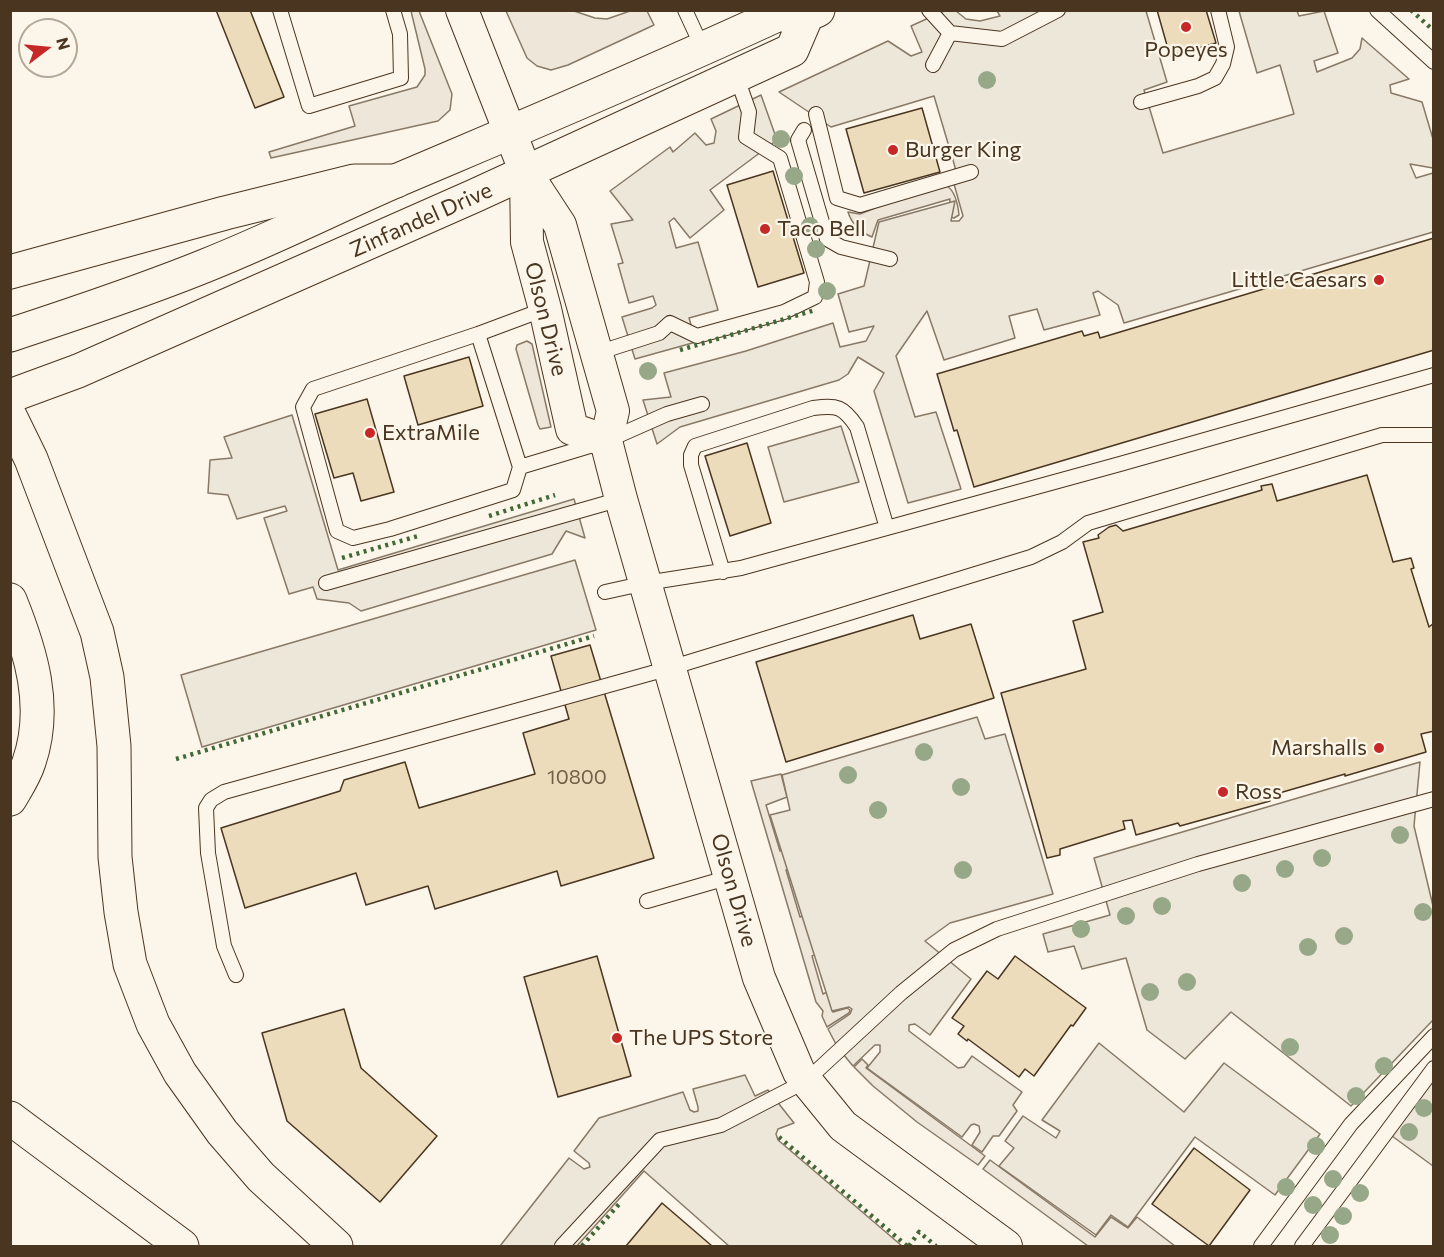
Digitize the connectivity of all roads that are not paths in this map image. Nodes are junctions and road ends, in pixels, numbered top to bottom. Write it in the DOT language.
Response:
graph roads {
  1 [pos="280,10"];
  2 [pos="393,10"];
  3 [pos="462,10"];
  4 [pos="685,10"];
  5 [pos="929,10"];
  6 [pos="1058,10"];
  7 [pos="1218,10"];
  8 [pos="1377,10"];
  9 [pos="812,13"];
  10 [pos="950,33"];
  11 [pos="703,49"];
  12 [pos="1434,62"];
  13 [pos="933,65"];
  14 [pos="736,75"];
  15 [pos="1141,102"];
  16 [pos="816,114"];
  17 [pos="804,130"];
  18 [pos="511,134"];
  19 [pos="526,172"];
  20 [pos="971,172"];
  21 [pos="396,181"];
  22 [pos="890,260"];
  23 [pos="10,272"];
  24 [pos="545,309"];
  25 [pos="478,334"];
  26 [pos="10,335"];
  27 [pos="597,353"];
  28 [pos="1434,375"];
  29 [pos="10,396"];
  30 [pos="702,404"];
  31 [pos="10,416"];
  32 [pos="1434,435"];
  33 [pos="606,441"];
  34 [pos="520,467"];
  35 [pos="621,500"];
  36 [pos="887,528"];
  37 [pos="723,572"];
  38 [pos="326,583"];
  39 [pos="646,583"];
  40 [pos="605,592"];
  41 [pos="10,600"];
  42 [pos="670,668"];
  43 [pos="10,799"];
  44 [pos="1434,799"];
  45 [pos="729,877"];
  46 [pos="647,901"];
  47 [pos="236,975"];
  48 [pos="1434,1036"];
  49 [pos="1434,1068"];
  50 [pos="806,1081"];
  51 [pos="10,1118"];
  52 [pos="182,1246"];
  53 [pos="336,1246"];
  54 [pos="562,1246"];
  55 [pos="1006,1246"];
  56 [pos="1261,1246"];
  57 [pos="1302,1246"];
  1 -- 2 [label="lane"];
  3 -- 18 [label="street, Olson Drive"];
  4 -- 11 [label="lane"];
  5 -- 10 [label="lane"];
  6 -- 10 [label="lane"];
  7 -- 15 [label="lane"];
  8 -- 12 [label="lane"];
  9 -- 11 [label="main road, Zinfandel Drive"];
  9 -- 14 [label="main road, Zinfandel Drive"];
  10 -- 13 [label="lane"];
  11 -- 18 [label="main road, Zinfandel Drive"];
  14 -- 19 [label="main road, Zinfandel Drive"];
  14 -- 27 [label="lane"];
  16 -- 20 [label="lane"];
  17 -- 22 [label="lane"];
  18 -- 19 [label="street, Olson Drive"];
  18 -- 21 [label="main road, Zinfandel Drive"];
  19 -- 24 [label="street, Olson Drive"];
  19 -- 27 [label="street, Olson Drive"];
  19 -- 29 [label="main road, Zinfandel Drive"];
  21 -- 23 [label="main road"];
  21 -- 26 [label="main road, Zinfandel Drive"];
  24 -- 25 [label="lane"];
  24 -- 33 [label="street, Olson Drive"];
  25 -- 34 [label="lane"];
  25 -- 34 [label="lane"];
  27 -- 33 [label="street, Olson Drive"];
  28 -- 36 [label="lane"];
  30 -- 33 [label="lane"];
  31 -- 53 [label="main road"];
  32 -- 42 [label="lane"];
  33 -- 34 [label="lane"];
  33 -- 35 [label="street, Olson Drive"];
  35 -- 38 [label="lane"];
  35 -- 39 [label="street, Olson Drive"];
  36 -- 37 [label="lane"];
  36 -- 37 [label="lane"];
  37 -- 39 [label="lane"];
  39 -- 40 [label="lane"];
  39 -- 42 [label="street, Olson Drive"];
  41 -- 43 [label="main road"];
  42 -- 45 [label="street, Olson Drive"];
  42 -- 47 [label="lane"];
  44 -- 50 [label="lane"];
  45 -- 46 [label="lane"];
  45 -- 50 [label="street, Olson Drive"];
  48 -- 56 [label="lane"];
  49 -- 57 [label="lane"];
  50 -- 54 [label="lane"];
  50 -- 55 [label="street, Olson Drive"];
  51 -- 52 [label="main road"];
}
